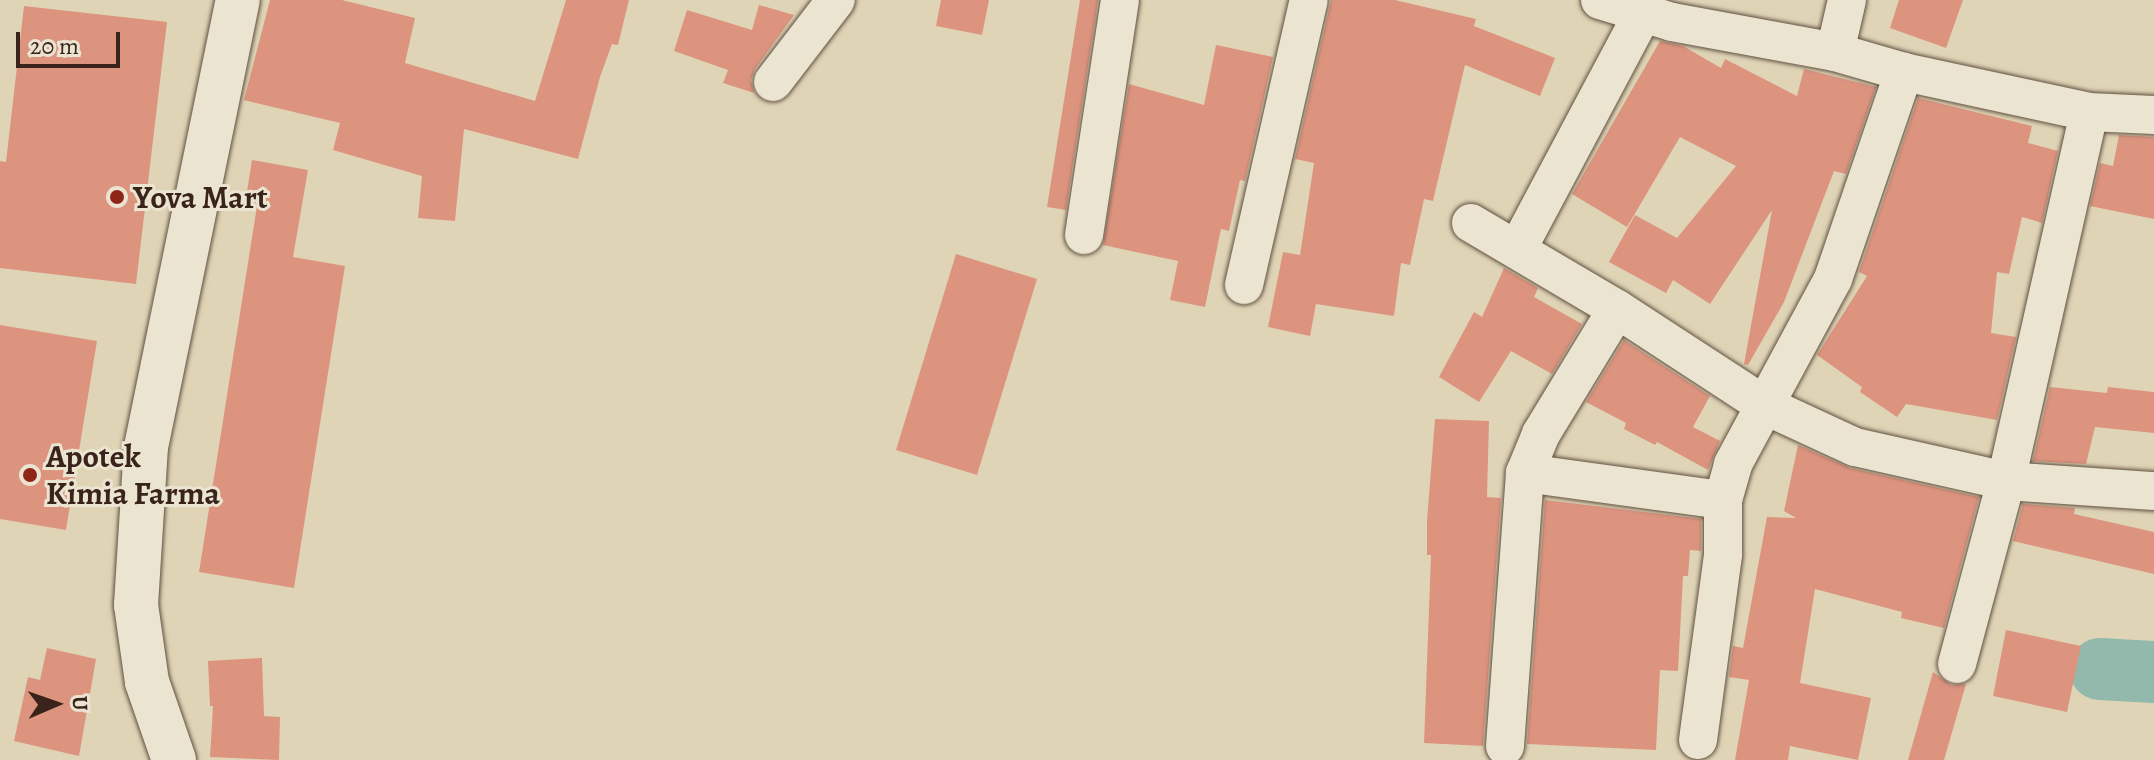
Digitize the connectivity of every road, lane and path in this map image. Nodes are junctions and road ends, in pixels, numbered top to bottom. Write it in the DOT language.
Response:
graph roads {
  1 [pos="238,0"];
  2 [pos="836,0"];
  3 [pos="1120,0"];
  4 [pos="1309,0"];
  5 [pos="1600,0"];
  6 [pos="1847,0"];
  7 [pos="1666,11"];
  8 [pos="1835,52"];
  9 [pos="1904,72"];
  10 [pos="773,82"];
  11 [pos="2089,112"];
  12 [pos="2154,115"];
  13 [pos="1471,223"];
  14 [pos="1084,235"];
  15 [pos="1518,248"];
  16 [pos="1244,285"];
  17 [pos="1617,309"];
  18 [pos="1764,405"];
  19 [pos="1525,473"];
  20 [pos="2006,481"];
  21 [pos="2154,491"];
  22 [pos="1723,500"];
  23 [pos="1957,664"];
  24 [pos="1698,740"];
  25 [pos="1505,746"];
  26 [pos="174,760"];
  1 -- 26 [label="street"];
  2 -- 10 [label="street"];
  3 -- 14 [label="street"];
  4 -- 16 [label="street"];
  5 -- 7 [label="street"];
  6 -- 8 [label="street"];
  7 -- 8 [label="street"];
  7 -- 15 [label="street"];
  8 -- 9 [label="street"];
  9 -- 11 [label="street"];
  9 -- 18 [label="street"];
  11 -- 12 [label="street"];
  11 -- 20 [label="street"];
  13 -- 15 [label="street"];
  15 -- 17 [label="street"];
  17 -- 18 [label="street"];
  17 -- 19 [label="street"];
  18 -- 20 [label="street"];
  18 -- 22 [label="street"];
  19 -- 22 [label="street"];
  19 -- 25 [label="street"];
  20 -- 21 [label="street"];
  20 -- 23 [label="street"];
  22 -- 24 [label="street"];
}
